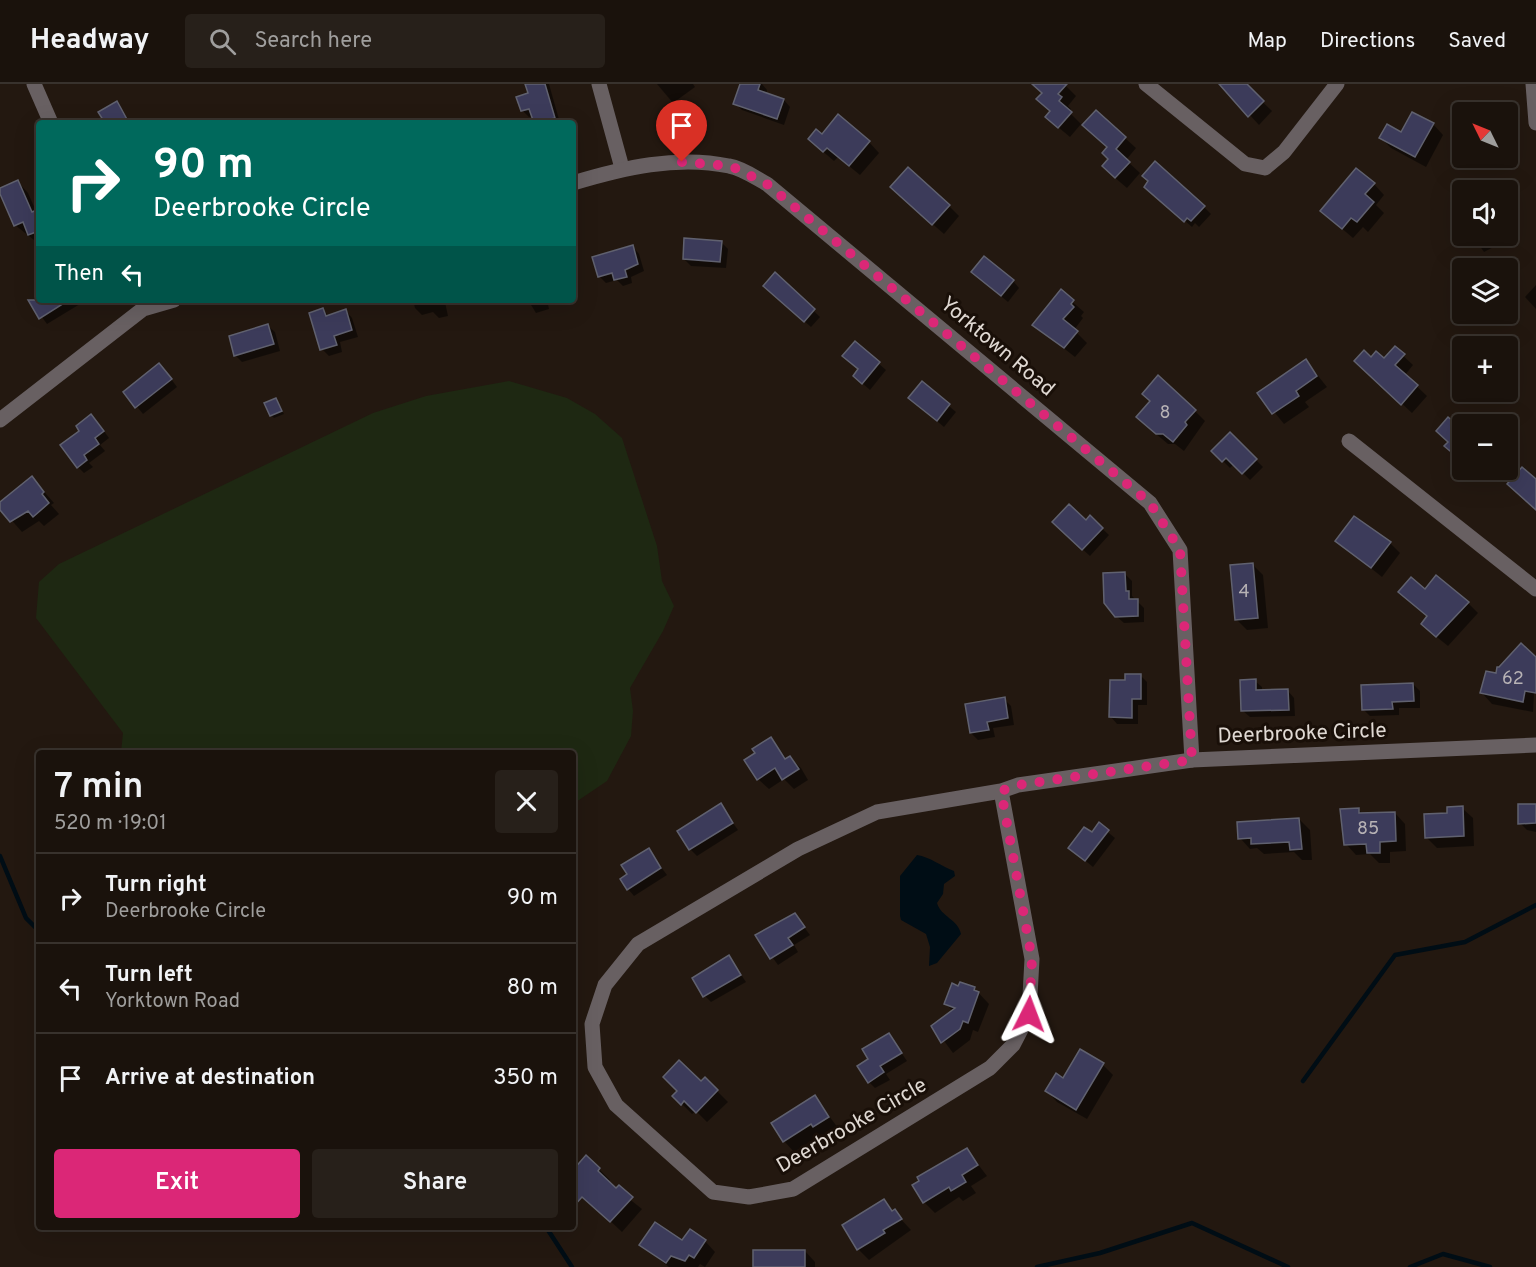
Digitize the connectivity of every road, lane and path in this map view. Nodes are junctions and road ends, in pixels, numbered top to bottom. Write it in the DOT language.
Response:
graph roads {
  1 [pos="34,84"];
  2 [pos="599,84"];
  3 [pos="1146,84"];
  4 [pos="1337,84"];
  5 [pos="1533,84"];
  6 [pos="50,120"];
  7 [pos="1536,123"];
  8 [pos="622,168"];
  9 [pos="576,182"];
  10 [pos="140,305"];
  11 [pos="0,420"];
  12 [pos="1349,441"];
  13 [pos="1536,589"];
  14 [pos="1536,745"];
  15 [pos="1192,760"];
  16 [pos="1001,791"];
  1 -- 6 [label="street"];
  2 -- 8 [label="street"];
  3 -- 4 [label="street"];
  5 -- 7 [label="street"];
  8 -- 9 [label="street, Yorktown Road"];
  8 -- 15 [label="street, Yorktown Road"];
  10 -- 11 [label="street"];
  12 -- 13 [label="street"];
  14 -- 15 [label="street, Deerbrooke Circle"];
  15 -- 16 [label="street, Deerbrooke Circle"];
  16 -- 16 [label="street, Deerbrooke Circle"];
}
